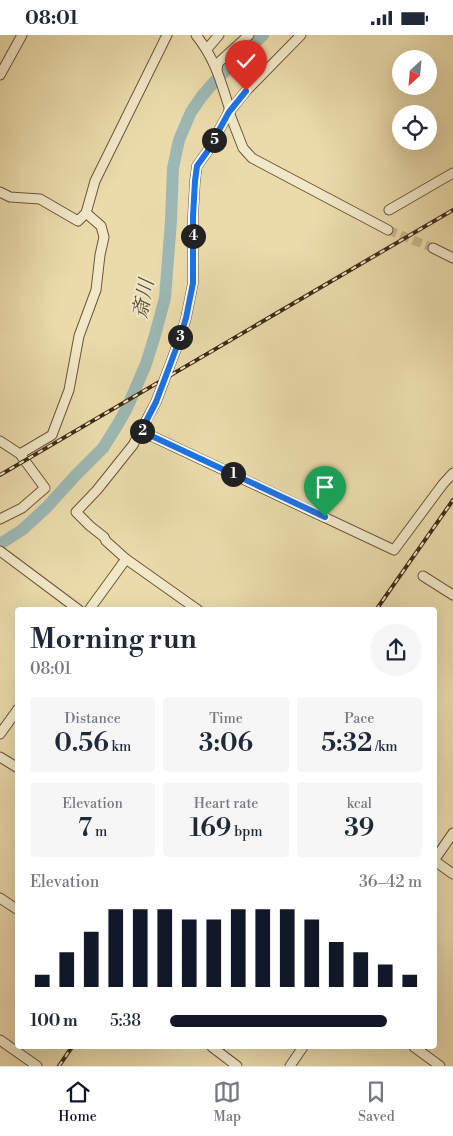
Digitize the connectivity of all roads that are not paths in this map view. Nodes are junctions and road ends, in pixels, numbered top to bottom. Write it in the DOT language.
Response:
graph roads {
  1 [pos="22,35"];
  2 [pos="167,35"];
  3 [pos="196,35"];
  4 [pos="219,35"];
  5 [pos="248,35"];
  6 [pos="301,35"];
  7 [pos="207,49"];
  8 [pos="217,70"];
  9 [pos="0,75"];
  10 [pos="229,109"];
  11 [pos="453,173"];
  12 [pos="0,192"];
  13 [pos="389,210"];
  14 [pos="86,213"];
  15 [pos="388,230"];
  16 [pos="433,248"];
  17 [pos="453,258"];
  18 [pos="141,431"];
  19 [pos="0,441"];
  20 [pos="20,454"];
  21 [pos="453,473"];
  22 [pos="0,519"];
  23 [pos="0,551"];
  24 [pos="126,559"];
  25 [pos="423,576"];
  26 [pos="453,595"];
  27 [pos="75,607"];
  28 [pos="91,607"];
  29 [pos="194,607"];
  30 [pos="15,713"];
  31 [pos="0,734"];
  32 [pos="0,757"];
  33 [pos="15,766"];
  34 [pos="453,833"];
  35 [pos="437,857"];
  36 [pos="437,862"];
  37 [pos="453,874"];
  38 [pos="0,898"];
  39 [pos="15,909"];
  40 [pos="0,1040"];
  41 [pos="215,1049"];
  42 [pos="302,1049"];
  43 [pos="417,1049"];
  44 [pos="37,1066"];
  45 [pos="237,1066"];
  46 [pos="290,1066"];
  47 [pos="440,1066"];
  1 -- 9 [label="street"];
  2 -- 14 [label="street"];
  3 -- 7 [label="street"];
  4 -- 7 [label="street"];
  5 -- 8 [label="street"];
  6 -- 10 [label="street"];
  7 -- 8 [label="street"];
  8 -- 10 [label="street"];
  10 -- 15 [label="street"];
  10 -- 18 [label="street"];
  11 -- 13 [label="street"];
  12 -- 14 [label="street"];
  14 -- 20 [label="street"];
  16 -- 17 [label="street"];
  18 -- 21 [label="street"];
  18 -- 24 [label="street"];
  19 -- 20 [label="street"];
  20 -- 22 [label="street"];
  23 -- 27 [label="street"];
  24 -- 28 [label="street"];
  24 -- 29 [label="street"];
  25 -- 26 [label="street"];
  30 -- 31 [label="street"];
  32 -- 33 [label="street"];
  34 -- 35 [label="street"];
  36 -- 37 [label="street"];
  38 -- 39 [label="street"];
  40 -- 44 [label="street"];
  41 -- 45 [label="street"];
  42 -- 46 [label="street"];
  43 -- 47 [label="street"];
}
